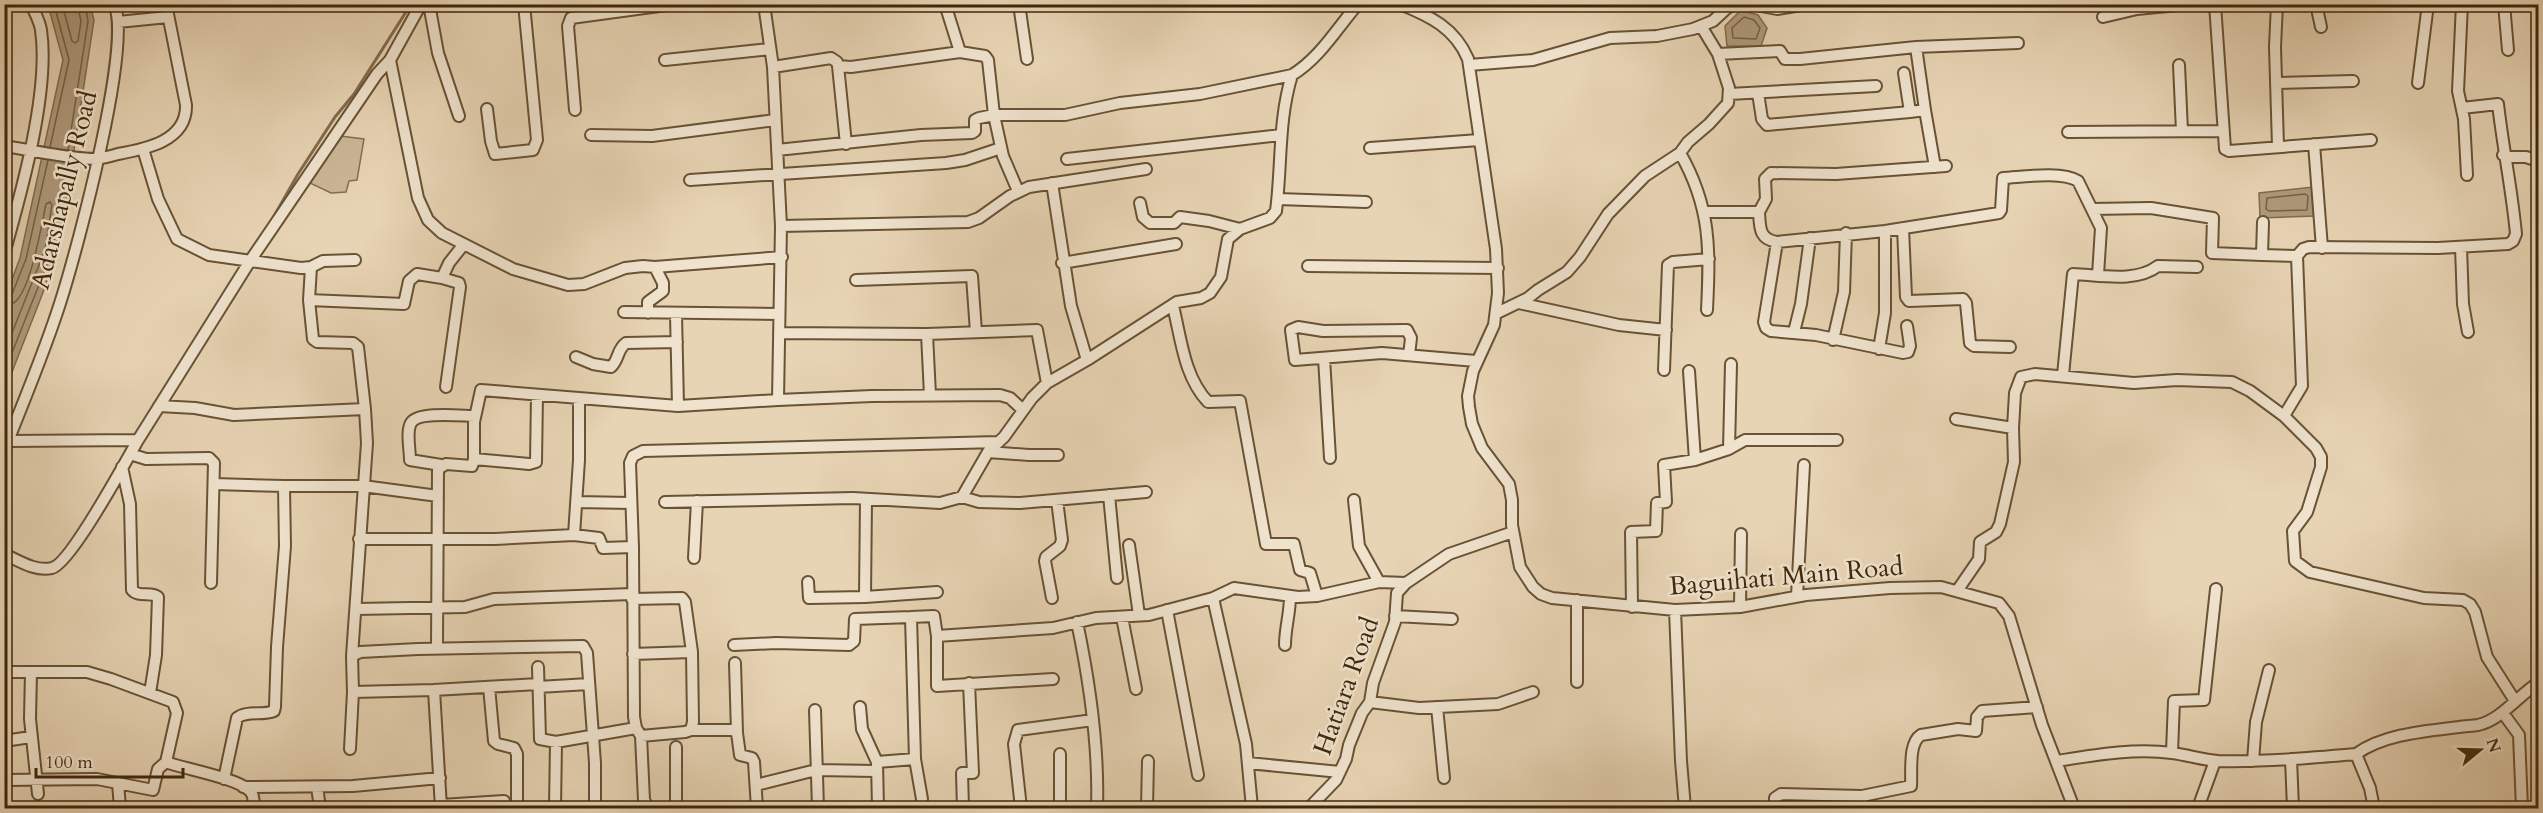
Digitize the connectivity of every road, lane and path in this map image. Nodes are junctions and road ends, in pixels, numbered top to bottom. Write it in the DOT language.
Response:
graph roads {
  1 [pos="31,4"];
  2 [pos="114,4"];
  3 [pos="166,4"];
  4 [pos="421,4"];
  5 [pos="429,4"];
  6 [pos="524,4"];
  7 [pos="764,4"];
  8 [pos="945,4"];
  9 [pos="1019,4"];
  10 [pos="1358,4"];
  11 [pos="1400,4"];
  12 [pos="1735,4"];
  13 [pos="1751,4"];
  14 [pos="1807,4"];
  15 [pos="2188,4"];
  16 [pos="2215,4"];
  17 [pos="2277,4"];
  18 [pos="2316,4"];
  19 [pos="2428,4"];
  20 [pos="2462,4"];
  21 [pos="2505,4"];
  22 [pos="674,5"];
  23 [pos="629,7"];
  24 [pos="168,17"];
  25 [pos="2103,17"];
  26 [pos="118,22"];
  27 [pos="1701,26"];
  28 [pos="2321,27"];
  29 [pos="2018,43"];
  30 [pos="1916,47"];
  31 [pos="770,49"];
  32 [pos="2508,50"];
  33 [pos="960,52"];
  34 [pos="1718,54"];
  35 [pos="1027,59"];
  36 [pos="390,60"];
  37 [pos="664,60"];
  38 [pos="1469,65"];
  39 [pos="2179,65"];
  40 [pos="838,66"];
  41 [pos="773,67"];
  42 [pos="1904,73"];
  43 [pos="1292,75"];
  44 [pos="2353,81"];
  45 [pos="2276,83"];
  46 [pos="2418,83"];
  47 [pos="1876,86"];
  48 [pos="1758,93"];
  49 [pos="1729,94"];
  50 [pos="2462,108"];
  51 [pos="488,109"];
  52 [pos="575,110"];
  53 [pos="1925,110"];
  54 [pos="1910,112"];
  55 [pos="459,116"];
  56 [pos="994,116"];
  57 [pos="775,120"];
  58 [pos="2182,131"];
  59 [pos="2222,131"];
  60 [pos="2068,132"];
  61 [pos="591,135"];
  62 [pos="1281,135"];
  63 [pos="1479,140"];
  64 [pos="2371,140"];
  65 [pos="846,144"];
  66 [pos="2314,144"];
  67 [pos="4,146"];
  68 [pos="2278,146"];
  69 [pos="1000,148"];
  70 [pos="1370,148"];
  71 [pos="143,149"];
  72 [pos="30,150"];
  73 [pos="777,150"];
  74 [pos="1680,153"];
  75 [pos="2503,154"];
  76 [pos="98,159"];
  77 [pos="1067,159"];
  78 [pos="2538,161"];
  79 [pos="1146,168"];
  80 [pos="779,175"];
  81 [pos="2468,175"];
  82 [pos="690,180"];
  83 [pos="1052,183"];
  84 [pos="1018,191"];
  85 [pos="1278,199"];
  86 [pos="1366,202"];
  87 [pos="1140,203"];
  88 [pos="2092,209"];
  89 [pos="1704,212"];
  90 [pos="1759,212"];
  91 [pos="2263,222"];
  92 [pos="781,226"];
  93 [pos="1903,228"];
  94 [pos="1240,229"];
  95 [pos="1885,231"];
  96 [pos="1846,233"];
  97 [pos="1810,238"];
  98 [pos="1777,242"];
  99 [pos="464,244"];
  100 [pos="1176,244"];
  101 [pos="2461,247"];
  102 [pos="2322,248"];
  103 [pos="4,254"];
  104 [pos="2262,255"];
  105 [pos="2297,256"];
  106 [pos="782,257"];
  107 [pos="355,260"];
  108 [pos="1709,260"];
  109 [pos="247,261"];
  110 [pos="1062,263"];
  111 [pos="1308,266"];
  112 [pos="311,267"];
  113 [pos="655,267"];
  114 [pos="2197,267"];
  115 [pos="1497,268"];
  116 [pos="2098,275"];
  117 [pos="442,278"];
  118 [pos="856,280"];
  119 [pos="309,300"];
  120 [pos="1519,303"];
  121 [pos="1173,306"];
  122 [pos="1707,310"];
  123 [pos="624,312"];
  124 [pos="648,313"];
  125 [pos="1497,313"];
  126 [pos="676,314"];
  127 [pos="778,314"];
  128 [pos="1907,326"];
  129 [pos="1666,330"];
  130 [pos="976,332"];
  131 [pos="1794,332"];
  132 [pos="2468,332"];
  133 [pos="780,333"];
  134 [pos="927,334"];
  135 [pos="1833,340"];
  136 [pos="676,342"];
  137 [pos="2010,347"];
  138 [pos="1879,350"];
  139 [pos="1409,355"];
  140 [pos="576,357"];
  141 [pos="1324,358"];
  142 [pos="1087,360"];
  143 [pos="1476,361"];
  144 [pos="1731,364"];
  145 [pos="1664,369"];
  146 [pos="1689,371"];
  147 [pos="2064,375"];
  148 [pos="1047,382"];
  149 [pos="446,387"];
  150 [pos="537,395"];
  151 [pos="930,395"];
  152 [pos="579,398"];
  153 [pos="778,400"];
  154 [pos="159,406"];
  155 [pos="678,406"];
  156 [pos="365,409"];
  157 [pos="1023,410"];
  158 [pos="475,416"];
  159 [pos="2283,416"];
  160 [pos="1956,419"];
  161 [pos="2013,428"];
  162 [pos="138,440"];
  163 [pos="1837,440"];
  164 [pos="998,442"];
  165 [pos="6,446"];
  166 [pos="1729,449"];
  167 [pos="988,452"];
  168 [pos="130,454"];
  169 [pos="1058,454"];
  170 [pos="1330,458"];
  171 [pos="474,459"];
  172 [pos="1695,460"];
  173 [pos="441,465"];
  174 [pos="1804,465"];
  175 [pos="122,467"];
  176 [pos="214,484"];
  177 [pos="284,486"];
  178 [pos="363,486"];
  179 [pos="1146,492"];
  180 [pos="1109,495"];
  181 [pos="438,496"];
  182 [pos="962,497"];
  183 [pos="866,500"];
  184 [pos="1057,500"];
  185 [pos="1354,500"];
  186 [pos="697,501"];
  187 [pos="577,502"];
  188 [pos="665,502"];
  189 [pos="631,503"];
  190 [pos="1513,532"];
  191 [pos="1741,534"];
  192 [pos="574,535"];
  193 [pos="439,538"];
  194 [pos="358,539"];
  195 [pos="1129,545"];
  196 [pos="633,548"];
  197 [pos="4,554"];
  198 [pos="694,558"];
  199 [pos="1117,578"];
  200 [pos="808,582"];
  201 [pos="1379,582"];
  202 [pos="1406,583"];
  203 [pos="211,584"];
  204 [pos="2216,589"];
  205 [pos="1957,591"];
  206 [pos="937,592"];
  207 [pos="1290,596"];
  208 [pos="1317,596"];
  209 [pos="1797,596"];
  210 [pos="632,597"];
  211 [pos="860,597"];
  212 [pos="1052,598"];
  213 [pos="1213,598"];
  214 [pos="1577,600"];
  215 [pos="438,606"];
  216 [pos="1632,607"];
  217 [pos="1740,607"];
  218 [pos="356,609"];
  219 [pos="1167,610"];
  220 [pos="1675,610"];
  221 [pos="1139,615"];
  222 [pos="911,616"];
  223 [pos="1395,616"];
  224 [pos="1122,617"];
  225 [pos="855,619"];
  226 [pos="1452,619"];
  227 [pos="1077,622"];
  228 [pos="937,636"];
  229 [pos="734,645"];
  230 [pos="1286,645"];
  231 [pos="437,648"];
  232 [pos="692,652"];
  233 [pos="633,654"];
  234 [pos="352,656"];
  235 [pos="735,663"];
  236 [pos="538,666"];
  237 [pos="2269,670"];
  238 [pos="4,672"];
  239 [pos="31,672"];
  240 [pos="1053,679"];
  241 [pos="1577,682"];
  242 [pos="969,683"];
  243 [pos="2538,683"];
  244 [pos="589,684"];
  245 [pos="538,685"];
  246 [pos="489,687"];
  247 [pos="1136,689"];
  248 [pos="434,690"];
  249 [pos="353,692"];
  250 [pos="1533,692"];
  251 [pos="150,693"];
  252 [pos="2515,701"];
  253 [pos="1370,702"];
  254 [pos="860,707"];
  255 [pos="1437,707"];
  256 [pos="2037,707"];
  257 [pos="815,710"];
  258 [pos="2503,713"];
  259 [pos="1093,720"];
  260 [pos="691,730"];
  261 [pos="639,732"];
  262 [pos="737,733"];
  263 [pos="593,735"];
  264 [pos="31,737"];
  265 [pos="4,741"];
  266 [pos="556,742"];
  267 [pos="676,747"];
  268 [pos="350,749"];
  269 [pos="2172,752"];
  270 [pos="1059,754"];
  271 [pos="2356,754"];
  272 [pos="915,759"];
  273 [pos="2291,759"];
  274 [pos="1148,761"];
  275 [pos="2057,761"];
  276 [pos="2215,761"];
  277 [pos="2253,761"];
  278 [pos="166,762"];
  279 [pos="1248,763"];
  280 [pos="877,767"];
  281 [pos="816,770"];
  282 [pos="1340,772"];
  283 [pos="1198,775"];
  284 [pos="440,778"];
  285 [pos="1444,778"];
  286 [pos="36,779"];
  287 [pos="224,779"];
  288 [pos="4,780"];
  289 [pos="118,783"];
  290 [pos="756,785"];
  291 [pos="243,787"];
  292 [pos="317,787"];
  293 [pos="38,794"];
  294 [pos="1862,796"];
  295 [pos="921,799"];
  296 [pos="504,801"];
  297 [pos="441,807"];
  298 [pos="120,808"];
  299 [pos="253,808"];
  300 [pos="320,808"];
  301 [pos="517,808"];
  302 [pos="555,808"];
  303 [pos="595,808"];
  304 [pos="648,808"];
  305 [pos="676,808"];
  306 [pos="757,808"];
  307 [pos="818,808"];
  308 [pos="878,808"];
  309 [pos="963,808"];
  310 [pos="1021,808"];
  311 [pos="1060,808"];
  312 [pos="1097,808"];
  313 [pos="1147,808"];
  314 [pos="1252,808"];
  315 [pos="1309,808"];
  316 [pos="1685,808"];
  317 [pos="1775,808"];
  318 [pos="1862,808"];
  319 [pos="2074,808"];
  320 [pos="2198,808"];
  321 [pos="2293,808"];
  322 [pos="2374,808"];
  323 [pos="2522,808"];
  1 -- 72 [label="street"];
  2 -- 26 [label="street, Adarshapally Road"];
  3 -- 24 [label="street"];
  4 -- 36 [label="street"];
  5 -- 55 [label="street"];
  6 -- 51 [label="street"];
  7 -- 31 [label="street"];
  8 -- 33 [label="street"];
  9 -- 35 [label="street"];
  10 -- 43 [label="street"];
  11 -- 38 [label="street, Baguihati Main Road"];
  12 -- 27 [label="street"];
  13 -- 14 [label="street"];
  15 -- 25 [label="street"];
  16 -- 59 [label="street"];
  17 -- 45 [label="street"];
  18 -- 28 [label="street"];
  19 -- 46 [label="street"];
  20 -- 50 [label="street"];
  21 -- 32 [label="street"];
  22 -- 23 [label="street"];
  23 -- 52 [label="street"];
  24 -- 26 [label="street"];
  24 -- 71 [label="street"];
  26 -- 76 [label="street, Adarshapally Road"];
  27 -- 34 [label="street"];
  27 -- 38 [label="street"];
  29 -- 30 [label="street"];
  30 -- 34 [label="street"];
  30 -- 53 [label="street"];
  31 -- 37 [label="street"];
  31 -- 41 [label="street"];
  33 -- 40 [label="street"];
  33 -- 56 [label="street"];
  34 -- 49 [label="street"];
  36 -- 99 [label="street"];
  36 -- 109 [label="street"];
  38 -- 63 [label="street, Baguihati Main Road"];
  39 -- 58 [label="street"];
  40 -- 41 [label="street"];
  40 -- 65 [label="street"];
  41 -- 57 [label="street"];
  42 -- 54 [label="street"];
  43 -- 56 [label="street"];
  43 -- 62 [label="street"];
  44 -- 45 [label="street"];
  45 -- 68 [label="street"];
  47 -- 48 [label="street"];
  48 -- 49 [label="street"];
  48 -- 54 [label="street"];
  49 -- 74 [label="street"];
  50 -- 75 [label="street"];
  50 -- 81 [label="street"];
  53 -- 54 [label="street"];
  53 -- 90 [label="street"];
  56 -- 65 [label="street"];
  56 -- 69 [label="street"];
  57 -- 61 [label="street"];
  57 -- 73 [label="street"];
  58 -- 59 [label="street"];
  58 -- 60 [label="street"];
  59 -- 68 [label="street"];
  62 -- 77 [label="street"];
  62 -- 85 [label="street"];
  63 -- 70 [label="street"];
  63 -- 115 [label="street, Baguihati Main Road"];
  64 -- 66 [label="street"];
  65 -- 73 [label="street"];
  66 -- 68 [label="street"];
  66 -- 102 [label="street"];
  67 -- 72 [label="street"];
  69 -- 80 [label="street"];
  69 -- 84 [label="street"];
  71 -- 76 [label="street"];
  71 -- 109 [label="street"];
  72 -- 76 [label="street"];
  72 -- 103 [label="street"];
  73 -- 80 [label="street"];
  74 -- 89 [label="street"];
  74 -- 120 [label="street"];
  75 -- 78 [label="street"];
  75 -- 101 [label="street"];
  76 -- 165 [label="street, Adarshapally Road"];
  79 -- 83 [label="street"];
  80 -- 82 [label="street"];
  80 -- 92 [label="street"];
  83 -- 84 [label="street"];
  83 -- 110 [label="street"];
  84 -- 92 [label="street"];
  85 -- 86 [label="street"];
  85 -- 94 [label="street"];
  87 -- 94 [label="street"];
  88 -- 93 [label="street"];
  88 -- 104 [label="street"];
  88 -- 116 [label="street"];
  89 -- 90 [label="street"];
  89 -- 108 [label="street"];
  90 -- 98 [label="street"];
  91 -- 104 [label="street"];
  92 -- 106 [label="street"];
  93 -- 95 [label="street"];
  93 -- 137 [label="street"];
  94 -- 121 [label="street"];
  95 -- 96 [label="street"];
  95 -- 138 [label="street"];
  96 -- 97 [label="street"];
  96 -- 135 [label="street"];
  97 -- 98 [label="street"];
  97 -- 131 [label="street"];
  98 -- 131 [label="street"];
  99 -- 113 [label="street"];
  99 -- 117 [label="street"];
  100 -- 110 [label="street"];
  101 -- 102 [label="street"];
  101 -- 132 [label="street"];
  102 -- 105 [label="street"];
  104 -- 105 [label="street"];
  105 -- 159 [label="street"];
  106 -- 113 [label="street"];
  106 -- 127 [label="street"];
  107 -- 112 [label="street"];
  108 -- 122 [label="street"];
  108 -- 129 [label="street"];
  109 -- 112 [label="street"];
  109 -- 154 [label="street"];
  110 -- 142 [label="street"];
  111 -- 115 [label="street"];
  112 -- 119 [label="street"];
  113 -- 124 [label="street"];
  114 -- 116 [label="street"];
  115 -- 125 [label="street, Baguihati Main Road"];
  116 -- 147 [label="street"];
  117 -- 119 [label="street"];
  117 -- 149 [label="street"];
  118 -- 130 [label="street"];
  119 -- 156 [label="street"];
  120 -- 125 [label="street"];
  120 -- 129 [label="street"];
  121 -- 142 [label="street"];
  121 -- 208 [label="street"];
  123 -- 124 [label="street"];
  124 -- 126 [label="street"];
  125 -- 143 [label="street, Baguihati Main Road"];
  126 -- 127 [label="street"];
  126 -- 136 [label="street"];
  127 -- 133 [label="street"];
  128 -- 138 [label="street"];
  129 -- 145 [label="street"];
  130 -- 134 [label="street"];
  130 -- 148 [label="street"];
  131 -- 135 [label="street"];
  133 -- 134 [label="street"];
  133 -- 153 [label="street"];
  134 -- 151 [label="street"];
  135 -- 138 [label="street"];
  136 -- 140 [label="street"];
  136 -- 155 [label="street"];
  139 -- 141 [label="street"];
  139 -- 141 [label="street"];
  139 -- 143 [label="street"];
  141 -- 170 [label="street"];
  142 -- 148 [label="street"];
  143 -- 190 [label="street, Baguihati Main Road"];
  144 -- 166 [label="street"];
  146 -- 172 [label="street"];
  147 -- 159 [label="street"];
  147 -- 161 [label="street"];
  148 -- 157 [label="street"];
  150 -- 152 [label="street"];
  150 -- 158 [label="street"];
  150 -- 171 [label="street"];
  151 -- 153 [label="street"];
  151 -- 157 [label="street"];
  152 -- 155 [label="street"];
  152 -- 187 [label="street"];
  153 -- 155 [label="street"];
  154 -- 156 [label="street"];
  154 -- 162 [label="street"];
  156 -- 178 [label="street"];
  157 -- 164 [label="street"];
  158 -- 171 [label="street"];
  158 -- 173 [label="street"];
  159 -- 252 [label="street"];
  160 -- 161 [label="street"];
  161 -- 205 [label="street"];
  162 -- 165 [label="street"];
  162 -- 168 [label="street"];
  163 -- 166 [label="street"];
  164 -- 167 [label="street"];
  164 -- 189 [label="street"];
  166 -- 172 [label="street"];
  167 -- 169 [label="street"];
  167 -- 182 [label="street"];
  168 -- 175 [label="street"];
  168 -- 176 [label="street"];
  171 -- 173 [label="street"];
  172 -- 216 [label="street"];
  173 -- 181 [label="street"];
  174 -- 209 [label="street"];
  175 -- 197 [label="street"];
  175 -- 251 [label="street"];
  176 -- 177 [label="street"];
  176 -- 203 [label="street"];
  177 -- 178 [label="street"];
  177 -- 287 [label="street"];
  178 -- 181 [label="street"];
  178 -- 194 [label="street"];
  179 -- 180 [label="street"];
  180 -- 184 [label="street"];
  180 -- 199 [label="street"];
  181 -- 193 [label="street"];
  182 -- 183 [label="street"];
  182 -- 184 [label="street"];
  183 -- 186 [label="street"];
  183 -- 211 [label="street"];
  184 -- 212 [label="street"];
  185 -- 201 [label="street"];
  186 -- 188 [label="street"];
  186 -- 198 [label="street"];
  187 -- 189 [label="street"];
  187 -- 192 [label="street"];
  189 -- 196 [label="street"];
  190 -- 202 [label="street"];
  190 -- 214 [label="street, Baguihati Main Road"];
  191 -- 217 [label="street"];
  192 -- 193 [label="street"];
  192 -- 196 [label="street"];
  193 -- 194 [label="street"];
  193 -- 215 [label="street"];
  194 -- 218 [label="street"];
  195 -- 221 [label="street"];
  196 -- 210 [label="street"];
  200 -- 211 [label="street"];
  201 -- 202 [label="street"];
  201 -- 208 [label="street"];
  202 -- 223 [label="street, Hatiara Road"];
  204 -- 269 [label="street"];
  205 -- 209 [label="street, Baguihati Main Road"];
  205 -- 256 [label="street, Baguihati Main Road"];
  206 -- 211 [label="street"];
  207 -- 208 [label="street"];
  207 -- 213 [label="street"];
  207 -- 230 [label="street"];
  209 -- 217 [label="street, Baguihati Main Road"];
  210 -- 215 [label="street"];
  210 -- 232 [label="street"];
  210 -- 233 [label="street"];
  211 -- 225 [label="street"];
  213 -- 219 [label="street"];
  213 -- 279 [label="street"];
  214 -- 216 [label="street, Baguihati Main Road"];
  214 -- 241 [label="street"];
  215 -- 218 [label="street"];
  215 -- 231 [label="street"];
  216 -- 220 [label="street, Baguihati Main Road"];
  217 -- 220 [label="street, Baguihati Main Road"];
  218 -- 234 [label="street"];
  219 -- 221 [label="street"];
  219 -- 283 [label="street"];
  220 -- 316 [label="street"];
  221 -- 224 [label="street"];
  222 -- 225 [label="street"];
  222 -- 228 [label="street"];
  222 -- 272 [label="street"];
  223 -- 226 [label="street"];
  223 -- 253 [label="street, Hatiara Road"];
  224 -- 227 [label="street"];
  224 -- 247 [label="street"];
  225 -- 229 [label="street"];
  227 -- 228 [label="street"];
  227 -- 259 [label="street"];
  228 -- 242 [label="street"];
  231 -- 234 [label="street"];
  231 -- 244 [label="street"];
  232 -- 233 [label="street"];
  232 -- 260 [label="street"];
  233 -- 261 [label="street"];
  234 -- 249 [label="street"];
  235 -- 262 [label="street"];
  236 -- 245 [label="street"];
  237 -- 277 [label="street"];
  238 -- 239 [label="street"];
  239 -- 251 [label="street"];
  239 -- 264 [label="street"];
  240 -- 242 [label="street"];
  242 -- 309 [label="street"];
  243 -- 252 [label="street"];
  244 -- 245 [label="street"];
  244 -- 263 [label="street"];
  245 -- 246 [label="street"];
  245 -- 266 [label="street"];
  246 -- 248 [label="street"];
  246 -- 301 [label="street"];
  248 -- 249 [label="street"];
  248 -- 284 [label="street"];
  249 -- 268 [label="street"];
  250 -- 255 [label="street"];
  251 -- 278 [label="street"];
  252 -- 258 [label="street"];
  253 -- 255 [label="street"];
  253 -- 282 [label="street, Hatiara Road"];
  254 -- 280 [label="street"];
  255 -- 285 [label="street"];
  256 -- 275 [label="street, Baguihati Main Road"];
  256 -- 294 [label="street"];
  257 -- 281 [label="street"];
  258 -- 271 [label="street"];
  258 -- 323 [label="street"];
  259 -- 310 [label="street"];
  259 -- 312 [label="street"];
  260 -- 261 [label="street"];
  260 -- 262 [label="street"];
  261 -- 263 [label="street"];
  261 -- 304 [label="street"];
  262 -- 290 [label="street"];
  263 -- 266 [label="street"];
  263 -- 303 [label="street"];
  264 -- 265 [label="street"];
  264 -- 286 [label="street"];
  266 -- 302 [label="street"];
  267 -- 305 [label="street"];
  269 -- 275 [label="street"];
  269 -- 276 [label="street"];
  270 -- 311 [label="street"];
  271 -- 273 [label="street"];
  271 -- 322 [label="street"];
  272 -- 280 [label="street"];
  272 -- 295 [label="street"];
  273 -- 277 [label="street"];
  273 -- 321 [label="street"];
  274 -- 313 [label="street"];
  275 -- 319 [label="street, Baguihati Main Road"];
  276 -- 277 [label="street"];
  276 -- 320 [label="street"];
  278 -- 287 [label="street"];
  278 -- 289 [label="street"];
  279 -- 282 [label="street"];
  279 -- 314 [label="street"];
  280 -- 281 [label="street"];
  280 -- 308 [label="street"];
  281 -- 290 [label="street"];
  281 -- 307 [label="street"];
  282 -- 315 [label="street, Hatiara Road"];
  284 -- 292 [label="street"];
  284 -- 297 [label="street"];
  286 -- 288 [label="street"];
  286 -- 289 [label="street"];
  286 -- 293 [label="street"];
  287 -- 291 [label="street"];
  289 -- 298 [label="street"];
  290 -- 306 [label="street"];
  291 -- 292 [label="street"];
  291 -- 299 [label="street"];
  292 -- 300 [label="street"];
  294 -- 317 [label="street"];
  294 -- 318 [label="street"];
  296 -- 297 [label="street"];
}
